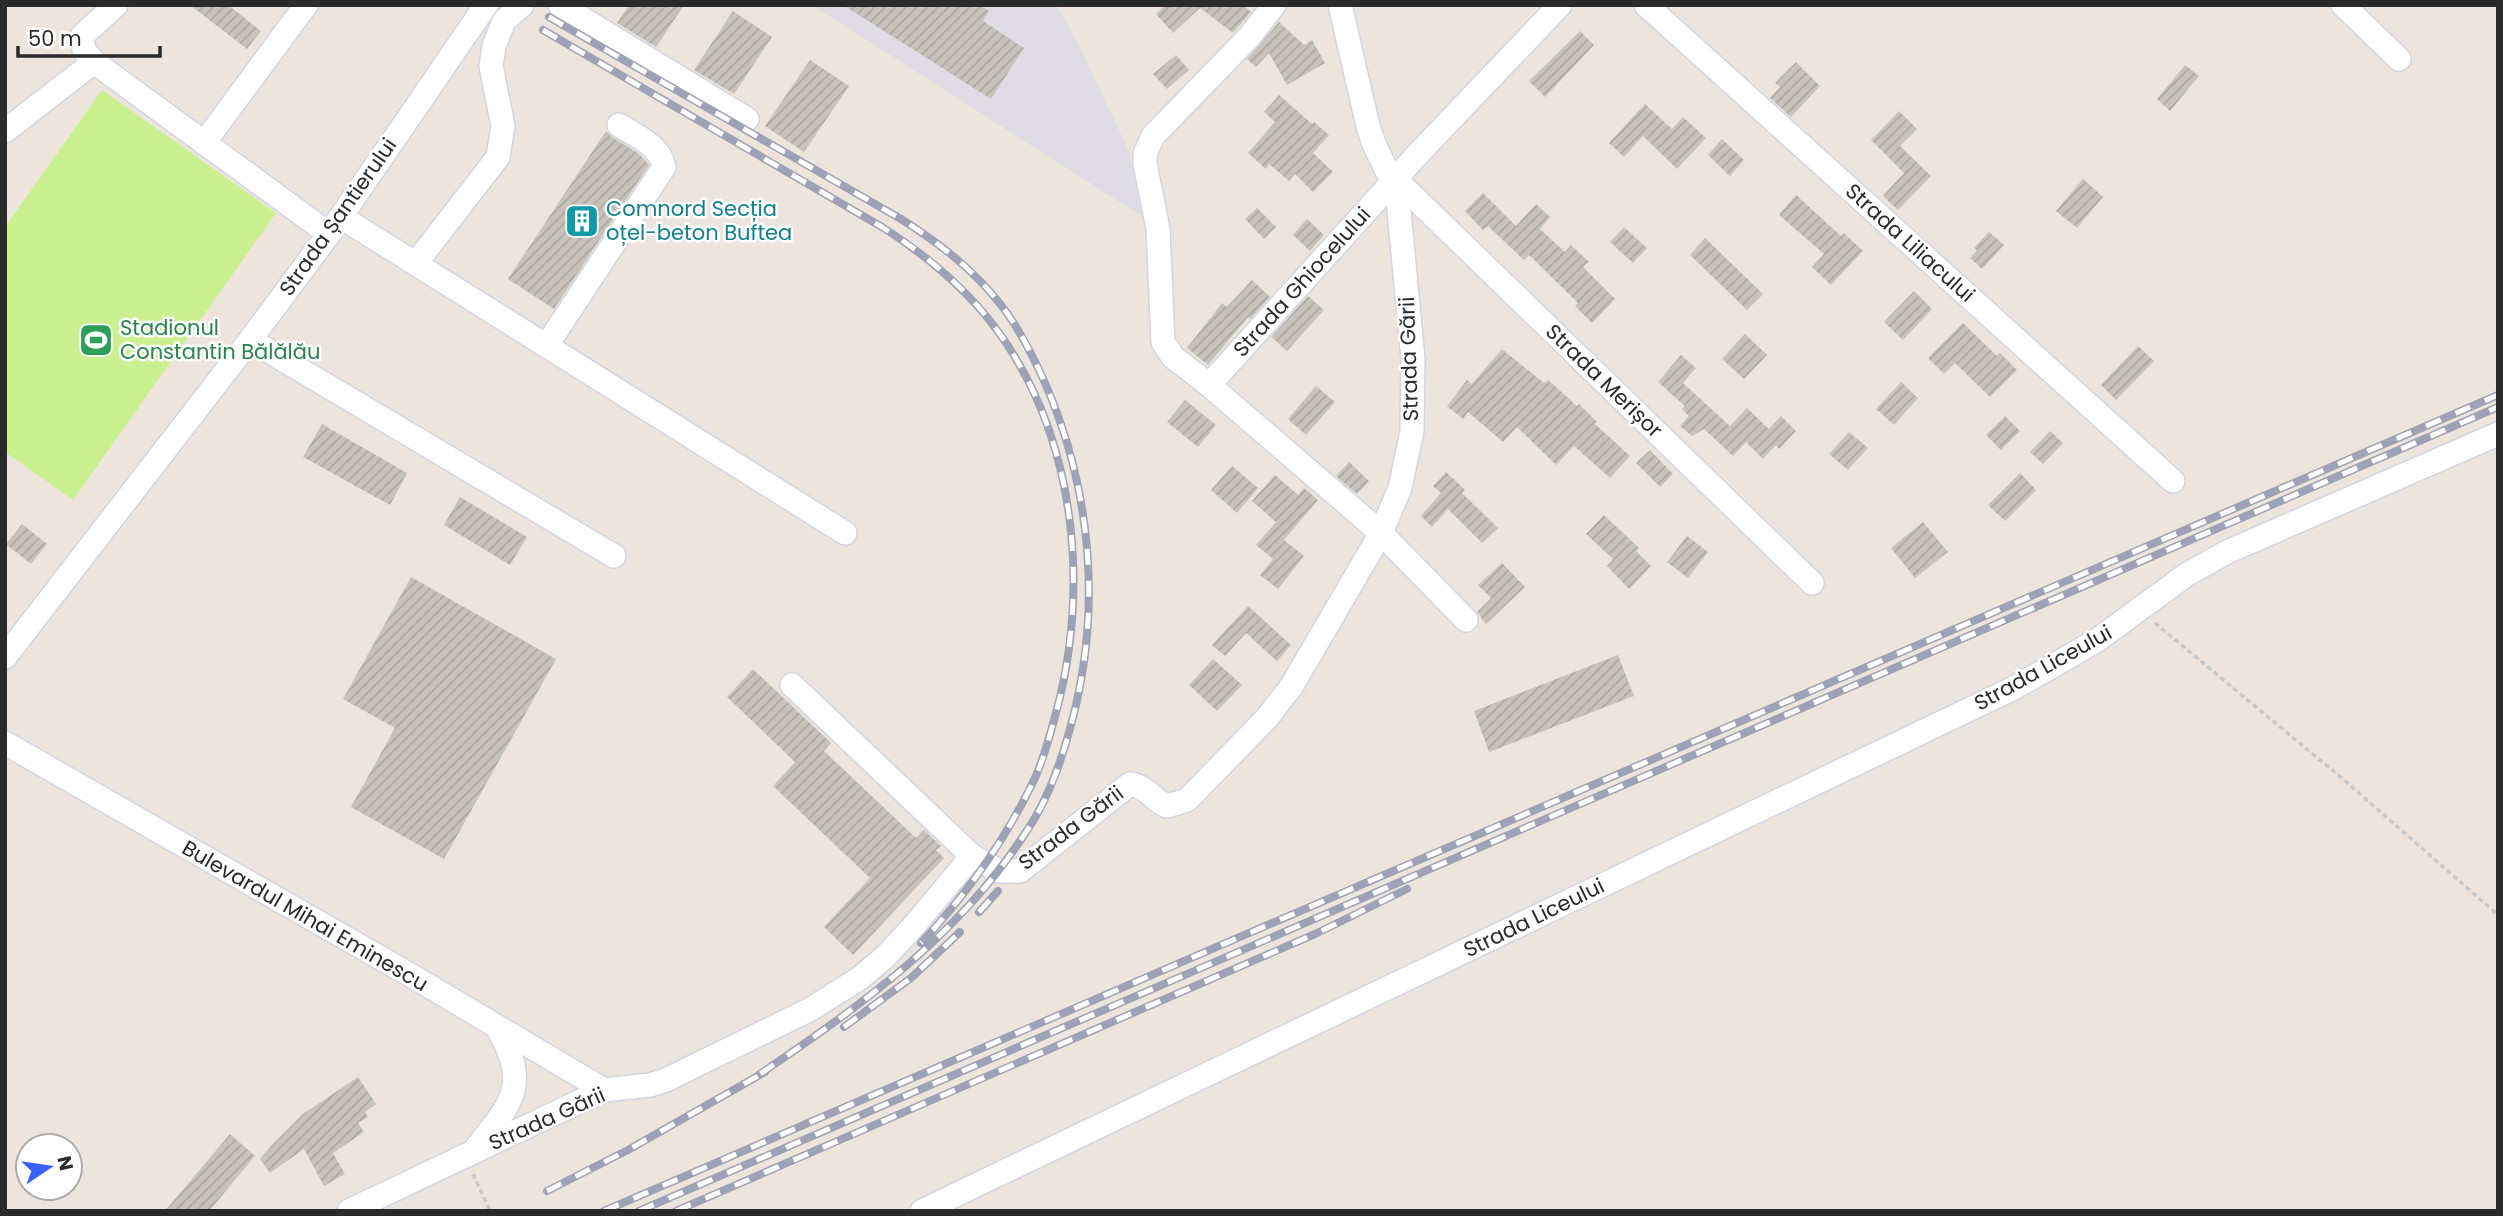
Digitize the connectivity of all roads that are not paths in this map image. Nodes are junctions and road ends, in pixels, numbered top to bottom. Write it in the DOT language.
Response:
graph roads {
  1 [pos="116,5"];
  2 [pos="306,5"];
  3 [pos="486,5"];
  4 [pos="522,5"];
  5 [pos="560,5"];
  6 [pos="1274,5"];
  7 [pos="1340,5"];
  8 [pos="1560,5"];
  9 [pos="1646,5"];
  10 [pos="2343,5"];
  11 [pos="2399,59"];
  12 [pos="94,62"];
  13 [pos="747,119"];
  14 [pos="619,125"];
  15 [pos="5,131"];
  16 [pos="204,143"];
  17 [pos="1396,179"];
  18 [pos="335,225"];
  19 [pos="416,263"];
  20 [pos="250,340"];
  21 [pos="547,345"];
  22 [pos="1209,385"];
  23 [pos="2498,435"];
  24 [pos="2173,481"];
  25 [pos="845,533"];
  26 [pos="1381,533"];
  27 [pos="614,556"];
  28 [pos="1812,583"];
  29 [pos="1465,620"];
  30 [pos="5,657"];
  31 [pos="792,685"];
  32 [pos="5,743"];
  33 [pos="972,856"];
  34 [pos="498,1030"];
  35 [pos="604,1090"];
  36 [pos="473,1152"];
  37 [pos="349,1211"];
  38 [pos="922,1211"];
  1 -- 12 [label="street"];
  2 -- 16 [label="street"];
  3 -- 18 [label="street, Strada Șantierului"];
  4 -- 19 [label="street"];
  5 -- 13 [label="street"];
  6 -- 22 [label="street"];
  7 -- 17 [label="street, Strada Gării"];
  8 -- 17 [label="street, Strada Ghiocelului"];
  9 -- 24 [label="street, Strada Liliacului"];
  10 -- 11 [label="street"];
  12 -- 15 [label="street"];
  12 -- 16 [label="street"];
  14 -- 21 [label="street"];
  16 -- 18 [label="street"];
  17 -- 22 [label="street, Strada Ghiocelului"];
  17 -- 26 [label="street, Strada Gării"];
  17 -- 28 [label="street, Strada Merișor"];
  18 -- 19 [label="street"];
  18 -- 20 [label="street, Strada Șantierului"];
  19 -- 21 [label="street"];
  20 -- 27 [label="street"];
  20 -- 30 [label="street, Strada Șantierului"];
  21 -- 25 [label="street"];
  22 -- 26 [label="street"];
  23 -- 38 [label="street, Strada Liceului"];
  26 -- 29 [label="street"];
  26 -- 33 [label="street, Strada Gării"];
  31 -- 33 [label="street"];
  32 -- 34 [label="street, Bulevardul Mihai Eminescu"];
  33 -- 35 [label="street, Strada Gării"];
  34 -- 35 [label="street, Bulevardul Mihai Eminescu"];
  34 -- 36 [label="street"];
  35 -- 36 [label="street, Strada Gării"];
  36 -- 37 [label="street, Strada Gării"];
}
